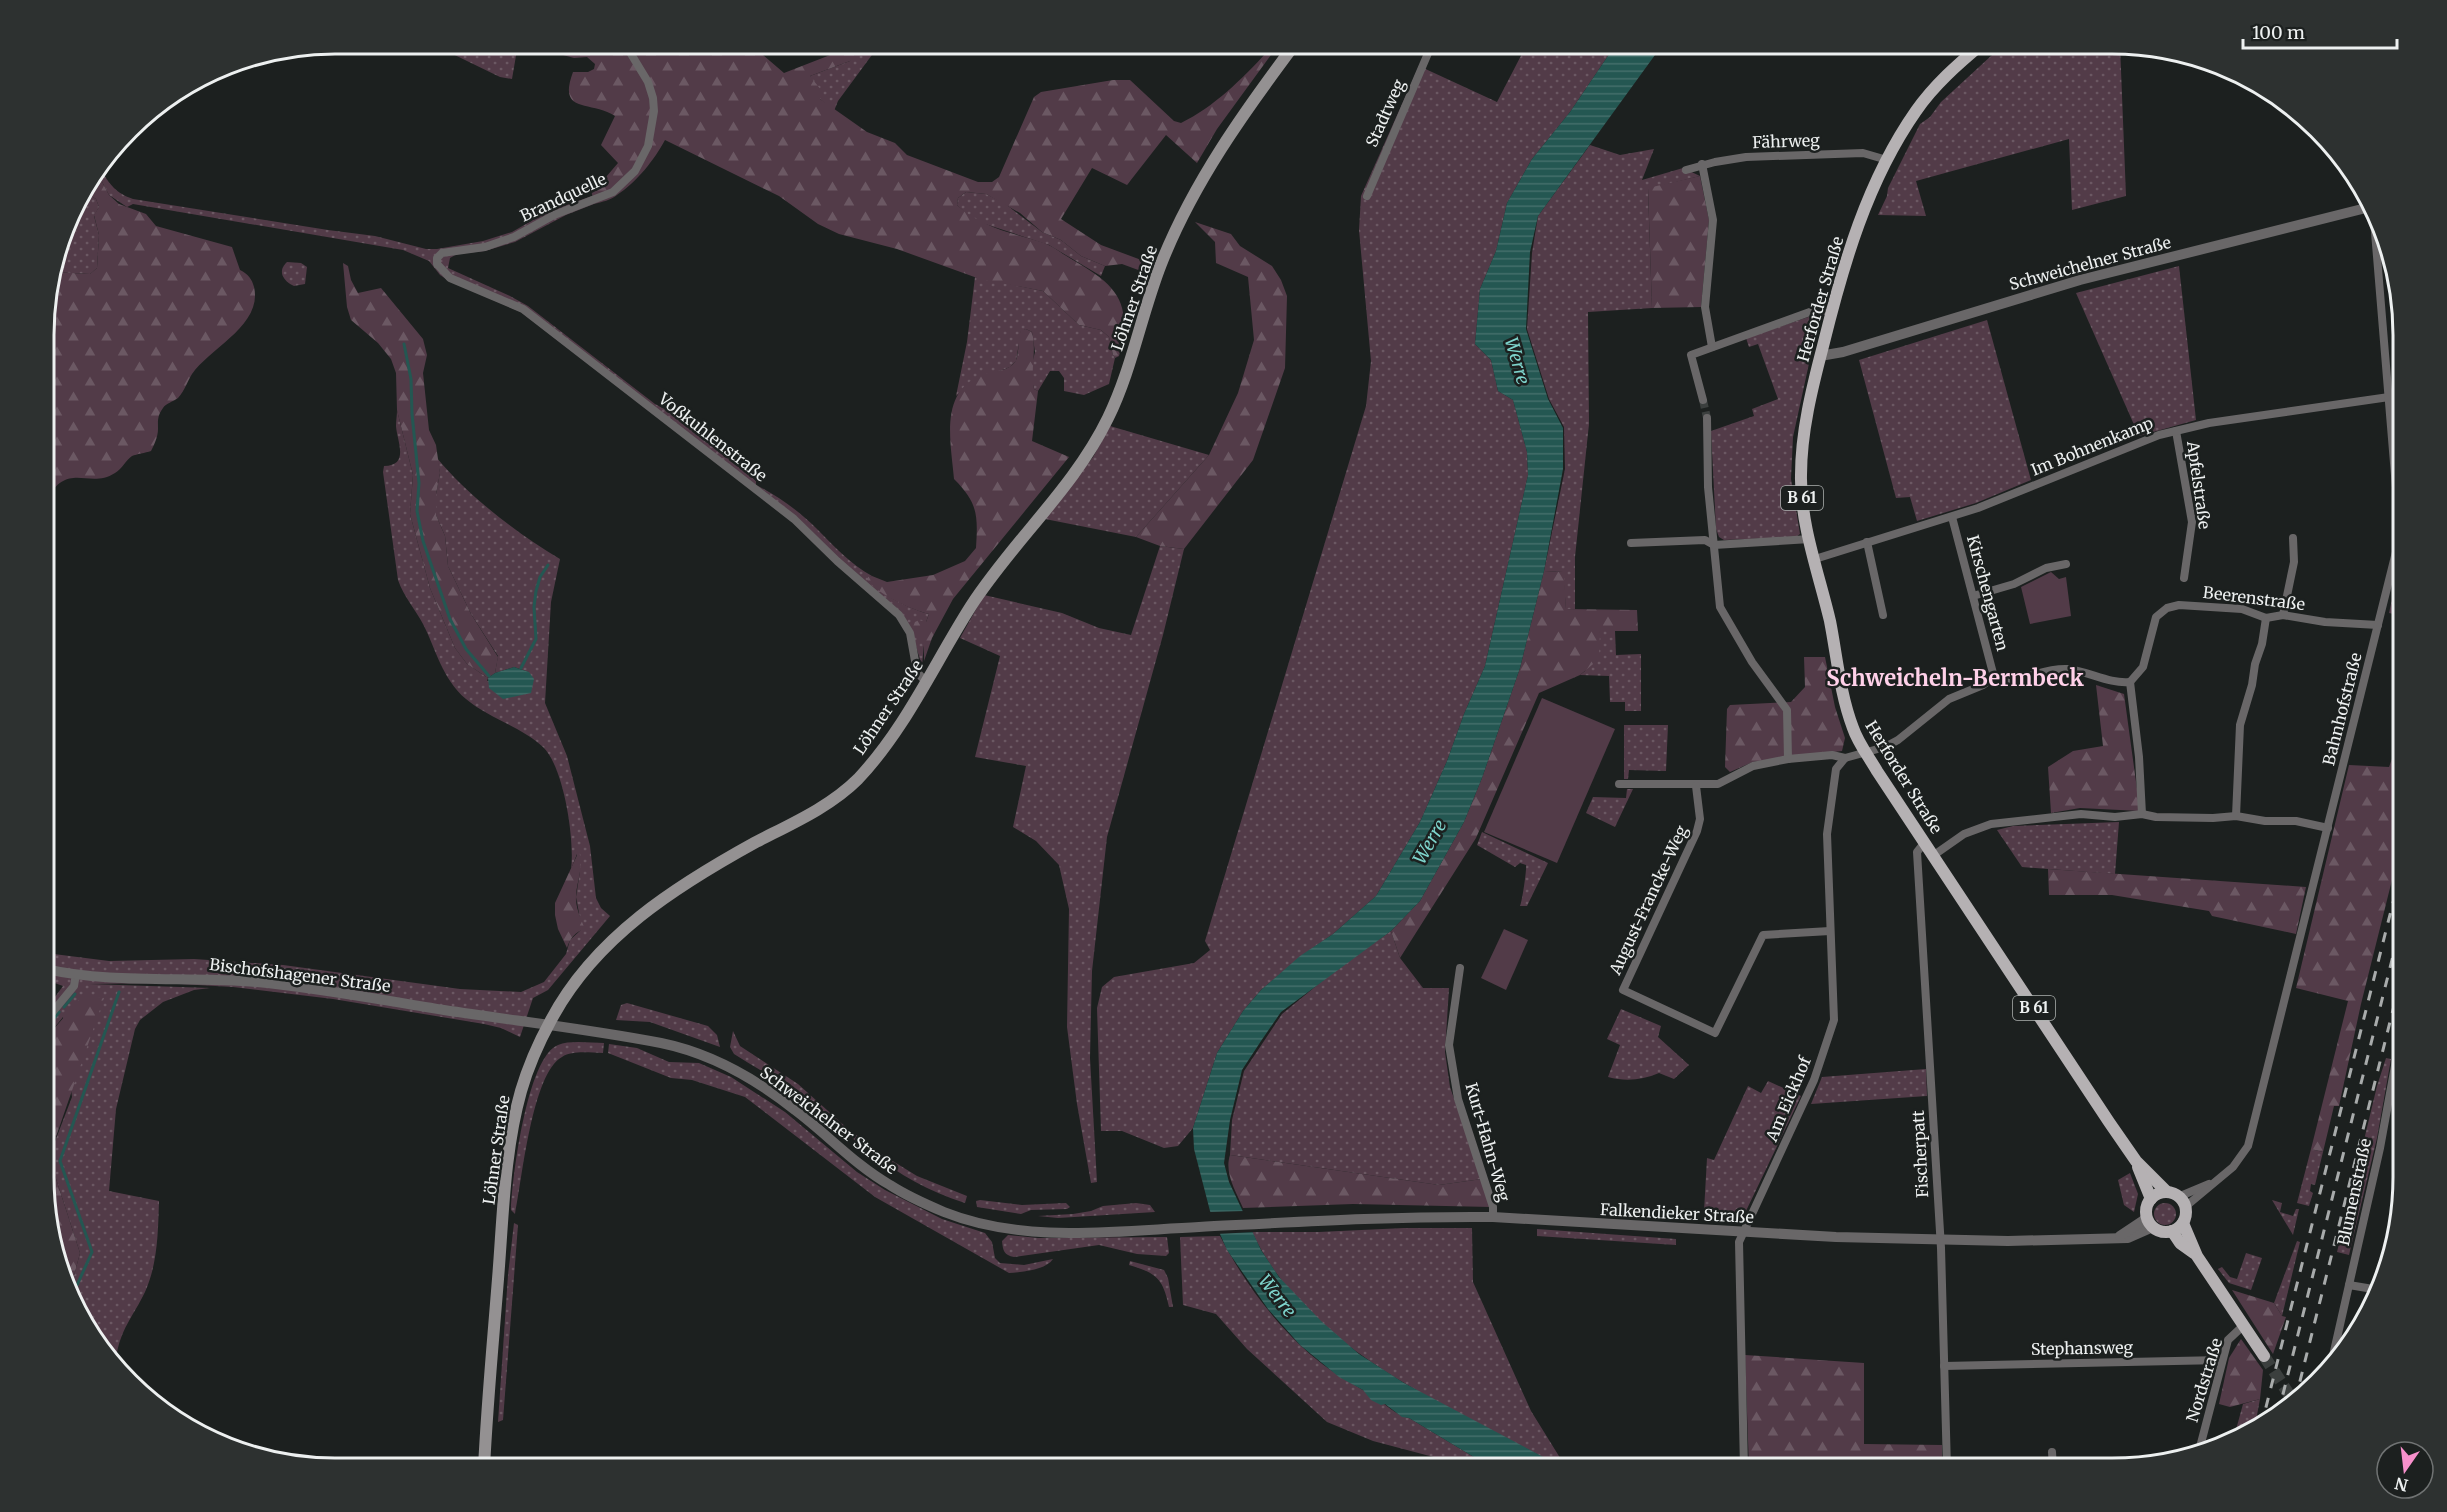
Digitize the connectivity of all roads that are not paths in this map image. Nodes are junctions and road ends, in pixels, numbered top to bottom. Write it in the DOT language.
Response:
graph roads {
  1 [pos="631,54"];
  2 [pos="1288,54"];
  3 [pos="1428,54"];
  4 [pos="1970,54"];
  5 [pos="1887,160"];
  6 [pos="1702,164"];
  7 [pos="1686,170"];
  8 [pos="1367,196"];
  9 [pos="2363,209"];
  10 [pos="2375,237"];
  11 [pos="437,258"];
  12 [pos="1831,312"];
  13 [pos="1712,347"];
  14 [pos="1820,356"];
  15 [pos="2389,397"];
  16 [pos="1703,400"];
  17 [pos="1707,418"];
  18 [pos="2176,430"];
  19 [pos="2393,448"];
  20 [pos="1952,517"];
  21 [pos="1810,538"];
  22 [pos="2293,538"];
  23 [pos="1867,542"];
  24 [pos="1630,543"];
  25 [pos="1714,545"];
  26 [pos="1815,559"];
  27 [pos="2066,564"];
  28 [pos="2393,564"];
  29 [pos="2184,578"];
  30 [pos="1973,596"];
  31 [pos="1883,615"];
  32 [pos="2283,615"];
  33 [pos="2266,618"];
  34 [pos="2378,625"];
  35 [pos="1994,677"];
  36 [pos="2130,682"];
  37 [pos="927,683"];
  38 [pos="1865,752"];
  39 [pos="1845,758"];
  40 [pos="1788,759"];
  41 [pos="1619,784"];
  42 [pos="1696,786"];
  43 [pos="2142,814"];
  44 [pos="2236,816"];
  45 [pos="2328,828"];
  46 [pos="1925,842"];
  47 [pos="1934,855"];
  48 [pos="1830,931"];
  49 [pos="1460,968"];
  50 [pos="54,970"];
  51 [pos="76,974"];
  52 [pos="54,1010"];
  53 [pos="548,1025"];
  54 [pos="2393,1077"];
  55 [pos="2136,1161"];
  56 [pos="2151,1199"];
  57 [pos="2177,1199"];
  58 [pos="1493,1217"];
  59 [pos="2150,1223"];
  60 [pos="2183,1223"];
  61 [pos="1236,1225"];
  62 [pos="1743,1232"];
  63 [pos="2172,1232"];
  64 [pos="1940,1240"];
  65 [pos="2197,1256"];
  66 [pos="2349,1285"];
  67 [pos="2370,1289"];
  68 [pos="2244,1325"];
  69 [pos="2335,1348"];
  70 [pos="2264,1356"];
  71 [pos="2222,1360"];
  72 [pos="1944,1366"];
  73 [pos="2201,1443"];
  74 [pos="2052,1452"];
  75 [pos="485,1458"];
  76 [pos="1744,1458"];
  77 [pos="1947,1458"];
  78 [pos="2052,1458"];
  1 -- 11 [label="street, Brandquelle"];
  2 -- 37 [label="main road, Löhner Straße"];
  3 -- 8 [label="street, Stadtweg"];
  4 -- 5 [label="main road, Herforder Straße / B 61"];
  5 -- 6 [label="street, Fährweg"];
  5 -- 12 [label="main road, Herforder Straße / B 61"];
  6 -- 7 [label="street, Fährweg"];
  6 -- 13 [label="street"];
  9 -- 14 [label="street, Schweichelner Straße"];
  10 -- 15 [label="street, Bahnhofstraße"];
  11 -- 37 [label="street, Voßkuhlenstraße"];
  12 -- 13 [label="street"];
  12 -- 14 [label="main road, Herforder Straße / B 61"];
  13 -- 16 [label="street"];
  14 -- 21 [label="main road, Herforder Straße / B 61"];
  15 -- 18 [label="street, Im Bohnenkamp"];
  15 -- 19 [label="street, Bahnhofstraße"];
  17 -- 25 [label="street"];
  18 -- 20 [label="street, Im Bohnenkamp"];
  18 -- 29 [label="street, Apfelstraße"];
  20 -- 23 [label="street, Im Bohnenkamp"];
  20 -- 30 [label="street, Kirschengarten"];
  21 -- 25 [label="street"];
  21 -- 26 [label="main road, Herforder Straße / B 61"];
  22 -- 32 [label="street"];
  23 -- 26 [label="street, Im Bohnenkamp"];
  23 -- 31 [label="street"];
  24 -- 25 [label="street"];
  25 -- 40 [label="street"];
  26 -- 38 [label="main road, Herforder Straße / B 61"];
  27 -- 30 [label="street"];
  28 -- 34 [label="street, Bahnhofstraße"];
  30 -- 35 [label="street, Kirschengarten"];
  32 -- 33 [label="street, Beerenstraße"];
  32 -- 34 [label="street, Beerenstraße"];
  33 -- 36 [label="street, Beerenstraße"];
  33 -- 44 [label="street"];
  34 -- 45 [label="street, Bahnhofstraße"];
  35 -- 36 [label="street"];
  35 -- 38 [label="street"];
  36 -- 43 [label="street"];
  37 -- 53 [label="main road, Löhner Straße"];
  38 -- 39 [label="street"];
  38 -- 46 [label="main road, Herforder Straße / B 61"];
  39 -- 40 [label="street"];
  39 -- 48 [label="street, Am Eickhof"];
  40 -- 42 [label="street"];
  41 -- 42 [label="street"];
  42 -- 48 [label="street, August-Francke-Weg"];
  43 -- 44 [label="street"];
  43 -- 47 [label="street"];
  44 -- 45 [label="street"];
  45 -- 57 [label="street, Bahnhofstraße"];
  46 -- 47 [label="main road, Herforder Straße / B 61"];
  46 -- 64 [label="street, Fischerpatt"];
  47 -- 55 [label="main road, Herforder Straße / B 61"];
  48 -- 62 [label="street, Am Eickhof"];
  49 -- 58 [label="street, Kurt-Hahn-Weg"];
  50 -- 51 [label="street, Bischofshagener Straße"];
  51 -- 52 [label="street"];
  51 -- 53 [label="street, Bischofshagener Straße"];
  53 -- 61 [label="street, Schweichelner Straße"];
  53 -- 75 [label="main road, Löhner Straße"];
  54 -- 66 [label="street, Blumenstraße"];
  55 -- 56 [label="main road, Herforder Straße / B 61"];
  55 -- 57 [label="main road, Herforder Straße / B 61"];
  56 -- 57 [label="main road"];
  56 -- 59 [label="main road"];
  57 -- 60 [label="main road"];
  58 -- 61 [label="street, Falkendieker Straße"];
  58 -- 62 [label="street, Falkendieker Straße"];
  59 -- 63 [label="main road"];
  59 -- 64 [label="street, Falkendieker Straße"];
  60 -- 63 [label="main road"];
  60 -- 65 [label="main road"];
  62 -- 64 [label="street, Falkendieker Straße"];
  62 -- 76 [label="street, Am Eickhof"];
  63 -- 65 [label="main road"];
  64 -- 72 [label="street, Fischerpatt"];
  65 -- 68 [label="main road"];
  66 -- 67 [label="street"];
  66 -- 69 [label="street, Blumenstraße"];
  68 -- 70 [label="main road"];
  68 -- 71 [label="street, Nordstraße"];
  71 -- 72 [label="street, Stephansweg"];
  71 -- 73 [label="street, Nordstraße"];
  72 -- 77 [label="street, Fischerpatt"];
  74 -- 78 [label="street"];
}
